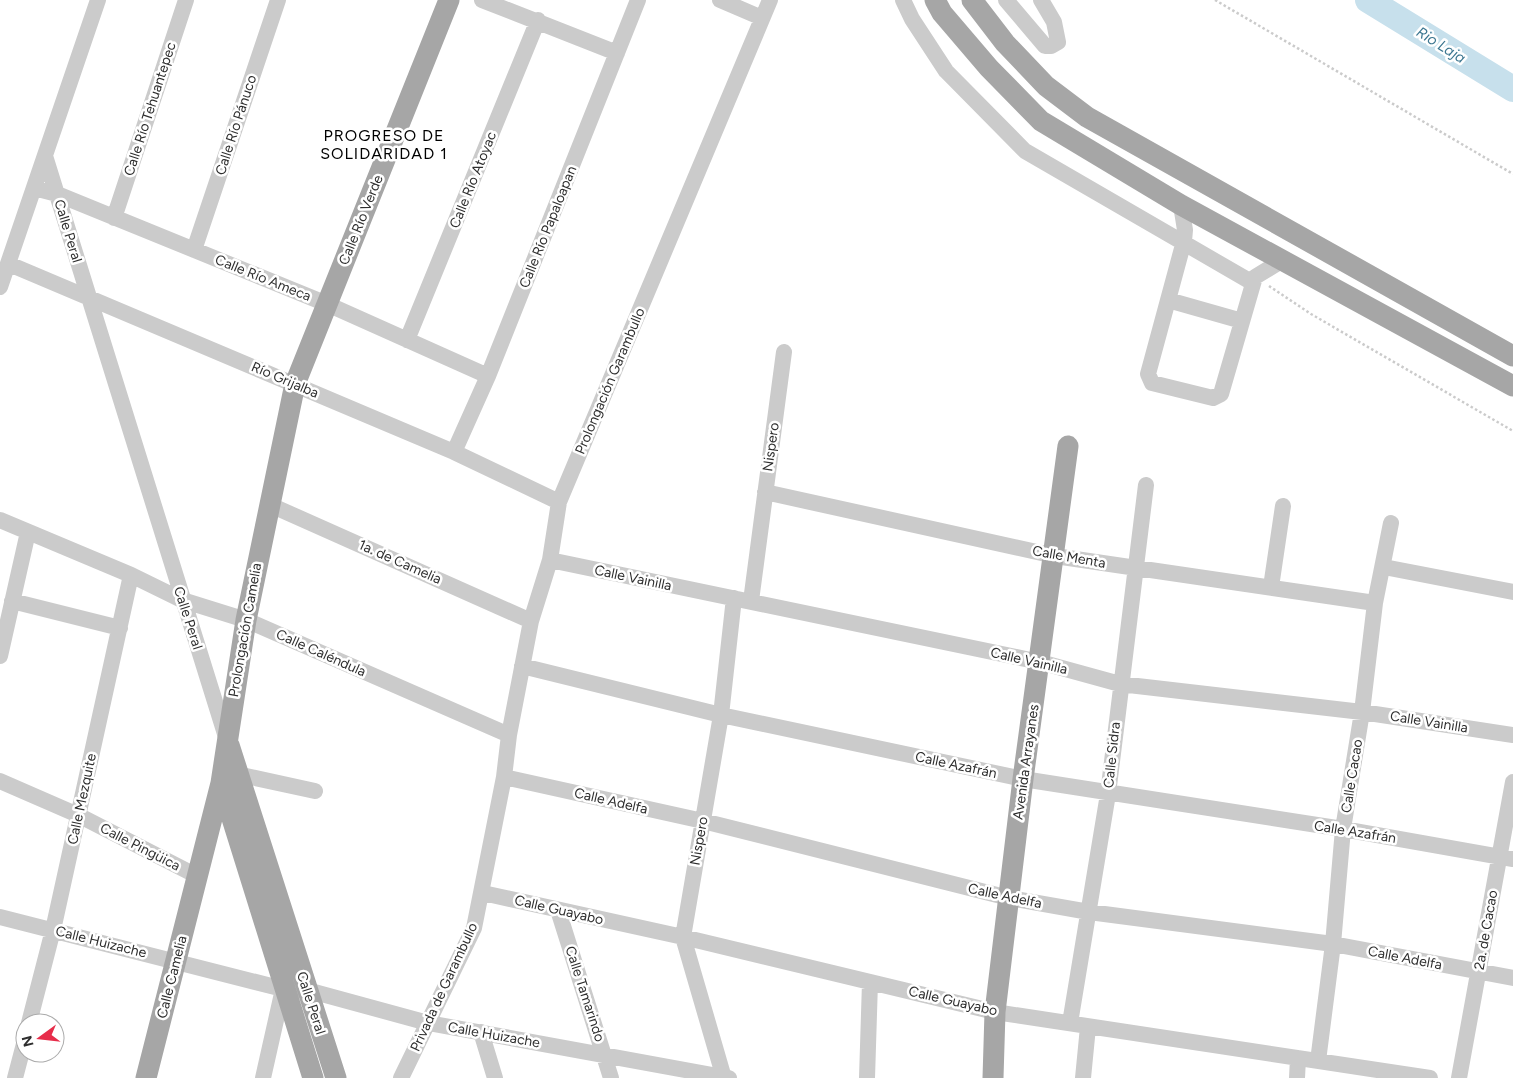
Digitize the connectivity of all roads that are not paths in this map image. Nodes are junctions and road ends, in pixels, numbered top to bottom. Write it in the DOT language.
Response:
graph roads {
  1 [pos="98,0"];
  2 [pos="186,0"];
  3 [pos="278,0"];
  4 [pos="449,0"];
  5 [pos="482,0"];
  6 [pos="638,0"];
  7 [pos="720,0"];
  8 [pos="770,0"];
  9 [pos="903,0"];
  10 [pos="935,0"];
  11 [pos="972,0"];
  12 [pos="1006,0"];
  13 [pos="1040,0"];
  14 [pos="762,18"];
  15 [pos="538,20"];
  16 [pos="617,52"];
  17 [pos="44,156"];
  18 [pos="34,188"];
  19 [pos="57,194"];
  20 [pos="1181,205"];
  21 [pos="114,218"];
  22 [pos="1184,241"];
  23 [pos="194,250"];
  24 [pos="1283,260"];
  25 [pos="9,264"];
  26 [pos="1253,283"];
  27 [pos="0,287"];
  28 [pos="89,298"];
  29 [pos="1168,300"];
  30 [pos="327,304"];
  31 [pos="1242,321"];
  32 [pos="407,340"];
  33 [pos="784,352"];
  34 [pos="1513,356"];
  35 [pos="488,376"];
  36 [pos="295,384"];
  37 [pos="1513,386"];
  38 [pos="1068,446"];
  39 [pos="454,452"];
  40 [pos="1146,485"];
  41 [pos="765,492"];
  42 [pos="559,502"];
  43 [pos="268,504"];
  44 [pos="1283,506"];
  45 [pos="0,520"];
  46 [pos="1391,523"];
  47 [pos="28,532"];
  48 [pos="1055,556"];
  49 [pos="550,560"];
  50 [pos="1134,567"];
  51 [pos="1384,567"];
  52 [pos="131,575"];
  53 [pos="1271,587"];
  54 [pos="1513,592"];
  55 [pos="734,598"];
  56 [pos="182,600"];
  57 [pos="12,601"];
  58 [pos="751,601"];
  59 [pos="1376,603"];
  60 [pos="246,620"];
  61 [pos="531,621"];
  62 [pos="120,628"];
  63 [pos="0,656"];
  64 [pos="1040,662"];
  65 [pos="522,666"];
  66 [pos="1120,684"];
  67 [pos="1362,712"];
  68 [pos="721,714"];
  69 [pos="1513,734"];
  70 [pos="509,735"];
  71 [pos="226,736"];
  72 [pos="504,777"];
  73 [pos="229,778"];
  74 [pos="1023,779"];
  75 [pos="0,780"];
  76 [pos="1513,782"];
  77 [pos="315,791"];
  78 [pos="1108,794"];
  79 [pos="78,815"];
  80 [pos="703,821"];
  81 [pos="1344,829"];
  82 [pos="1506,858"];
  83 [pos="197,876"];
  84 [pos="482,893"];
  85 [pos="1009,898"];
  86 [pos="558,910"];
  87 [pos="1089,912"];
  88 [pos="0,917"];
  89 [pos="53,930"];
  90 [pos="683,937"];
  91 [pos="1333,944"];
  92 [pos="176,960"];
  93 [pos="1479,972"];
  94 [pos="1513,978"];
  95 [pos="870,982"];
  96 [pos="283,989"];
  97 [pos="307,990"];
  98 [pos="995,1012"];
  99 [pos="32,1013"];
  100 [pos="428,1022"];
  101 [pos="1070,1023"];
  102 [pos="1088,1027"];
  103 [pos="481,1032"];
  104 [pos="604,1055"];
  105 [pos="1298,1058"];
  106 [pos="1318,1061"];
  107 [pos="19,1063"];
  108 [pos="15,1078"];
  109 [pos="146,1078"];
  110 [pos="263,1078"];
  111 [pos="313,1078"];
  112 [pos="336,1078"];
  113 [pos="401,1078"];
  114 [pos="495,1078"];
  115 [pos="611,1078"];
  116 [pos="726,1078"];
  117 [pos="867,1078"];
  118 [pos="993,1078"];
  119 [pos="1083,1078"];
  120 [pos="1297,1078"];
  121 [pos="1430,1078"];
  122 [pos="1459,1078"];
  1 -- 17 [label="street"];
  2 -- 21 [label="street, Calle Río Tehuantepec"];
  3 -- 23 [label="street, Calle Río Pánuco"];
  4 -- 30 [label="main road, Calle Río Verde"];
  5 -- 15 [label="street"];
  6 -- 16 [label="street, Calle Río Papaloapan"];
  7 -- 14 [label="street"];
  8 -- 14 [label="street, Prolongación Garambullo"];
  9 -- 22 [label="street"];
  10 -- 20 [label="main road"];
  11 -- 34 [label="main road"];
  12 -- 13 [label="street"];
  14 -- 42 [label="street, Prolongación Garambullo"];
  15 -- 16 [label="street"];
  15 -- 32 [label="street, Calle Río Atoyac"];
  16 -- 35 [label="street, Calle Río Papaloapan"];
  17 -- 18 [label="street"];
  17 -- 19 [label="street, Calle Peral"];
  18 -- 19 [label="street, Calle Río Ameca"];
  18 -- 25 [label="street"];
  19 -- 21 [label="street, Calle Río Ameca"];
  19 -- 28 [label="street, Calle Peral"];
  20 -- 22 [label="street"];
  20 -- 24 [label="main road"];
  21 -- 23 [label="street, Calle Río Ameca"];
  22 -- 26 [label="street"];
  22 -- 29 [label="street"];
  23 -- 30 [label="street, Calle Río Ameca"];
  24 -- 26 [label="street"];
  24 -- 37 [label="main road"];
  25 -- 27 [label="street"];
  25 -- 28 [label="street, Río Grijalba"];
  26 -- 31 [label="street"];
  28 -- 36 [label="street, Río Grijalba"];
  28 -- 56 [label="street, Calle Peral"];
  29 -- 31 [label="street"];
  29 -- 31 [label="street"];
  30 -- 32 [label="street, Calle Río Ameca"];
  30 -- 36 [label="main road, Calle Río Verde"];
  32 -- 35 [label="street, Calle Río Ameca"];
  33 -- 41 [label="street, Nispero"];
  35 -- 39 [label="street, Calle Río Papaloapan"];
  36 -- 39 [label="street, Río Grijalba"];
  36 -- 43 [label="main road, Prolongación Camelia"];
  38 -- 48 [label="main road, Avenida Arrayanes"];
  39 -- 42 [label="street, Río Grijalba"];
  40 -- 50 [label="street, Calle Sidra"];
  41 -- 48 [label="street, Calle Menta"];
  41 -- 58 [label="street, Nispero"];
  42 -- 49 [label="street, Prolongación Garambullo"];
  43 -- 60 [label="main road, Prolongación Camelia"];
  43 -- 61 [label="street, 1a. de Camelia"];
  44 -- 53 [label="street"];
  45 -- 47 [label="street, Calle Caléndula"];
  46 -- 51 [label="street, Calle Cacao"];
  47 -- 52 [label="street, Calle Caléndula"];
  47 -- 57 [label="street"];
  48 -- 50 [label="street, Calle Menta"];
  48 -- 64 [label="main road, Avenida Arrayanes"];
  49 -- 55 [label="street, Calle Vainilla"];
  49 -- 61 [label="street, Prolongación Garambullo"];
  50 -- 53 [label="street, Calle Menta"];
  50 -- 66 [label="street, Calle Sidra"];
  51 -- 54 [label="street"];
  51 -- 59 [label="street, Calle Cacao"];
  52 -- 56 [label="street, Calle Caléndula"];
  52 -- 62 [label="street, Calle Mezquite"];
  53 -- 59 [label="street, Calle Menta"];
  55 -- 58 [label="street, Calle Vainilla"];
  55 -- 68 [label="street, Nispero"];
  56 -- 60 [label="street, Calle Caléndula"];
  56 -- 71 [label="street, Calle Peral"];
  57 -- 62 [label="street"];
  57 -- 63 [label="street"];
  58 -- 64 [label="street, Calle Vainilla"];
  59 -- 67 [label="street, Calle Cacao"];
  60 -- 70 [label="street, Calle Caléndula"];
  60 -- 71 [label="main road, Prolongación Camelia"];
  61 -- 65 [label="street, Prolongación Garambullo"];
  62 -- 79 [label="street, Calle Mezquite"];
  64 -- 66 [label="street, Calle Vainilla"];
  64 -- 74 [label="main road, Avenida Arrayanes"];
  65 -- 68 [label="street, Calle Azafrán"];
  65 -- 70 [label="street, Prolongación Garambullo"];
  66 -- 67 [label="street, Calle Vainilla"];
  66 -- 78 [label="street, Calle Sidra"];
  67 -- 69 [label="street, Calle Vainilla"];
  67 -- 81 [label="street, Calle Cacao"];
  68 -- 74 [label="street, Calle Azafrán"];
  68 -- 80 [label="street, Nispero"];
  70 -- 72 [label="street, Prolongación Garambullo"];
  71 -- 73 [label="main road, Calle Peral"];
  72 -- 80 [label="street, Calle Adelfa"];
  72 -- 84 [label="street, Privada de Garambullo"];
  73 -- 77 [label="street"];
  73 -- 83 [label="main road"];
  73 -- 96 [label="main road, Calle Peral"];
  73 -- 97 [label="main road, Calle Peral"];
  74 -- 78 [label="street, Calle Azafrán"];
  74 -- 85 [label="main road, Avenida Arrayanes"];
  75 -- 79 [label="street, Calle Pingüica"];
  76 -- 82 [label="street, 2a. de Cacao"];
  78 -- 81 [label="street, Calle Azafrán"];
  78 -- 87 [label="street, Calle Sidra"];
  79 -- 83 [label="street, Calle Pingüica"];
  79 -- 89 [label="street, Calle Mezquite"];
  80 -- 85 [label="street, Calle Adelfa"];
  80 -- 90 [label="street, Nispero"];
  81 -- 82 [label="street, Calle Azafrán"];
  81 -- 91 [label="street, Calle Cacao"];
  82 -- 93 [label="street, 2a. de Cacao"];
  83 -- 92 [label="main road, Calle Camelia"];
  84 -- 86 [label="street, Calle Guayabo"];
  84 -- 100 [label="street, Privada de Garambullo"];
  85 -- 87 [label="street, Calle Adelfa"];
  85 -- 98 [label="main road, Avenida Arrayanes"];
  86 -- 90 [label="street, Calle Guayabo"];
  86 -- 104 [label="street, Calle Tamarindo"];
  87 -- 91 [label="street, Calle Adelfa"];
  87 -- 101 [label="street, Calle Sidra"];
  88 -- 89 [label="street, Calle Huizache"];
  89 -- 92 [label="street, Calle Huizache"];
  89 -- 99 [label="street, Calle Mezquite"];
  90 -- 95 [label="street, Calle Guayabo"];
  90 -- 116 [label="street, Nispero"];
  91 -- 93 [label="street, Calle Adelfa"];
  91 -- 106 [label="street, Calle Cacao"];
  92 -- 96 [label="street, Calle Huizache"];
  92 -- 109 [label="main road, Calle Camelia"];
  93 -- 94 [label="street, Calle Adelfa"];
  93 -- 122 [label="street, 2a. de Cacao"];
  95 -- 98 [label="street, Calle Guayabo"];
  95 -- 117 [label="street"];
  96 -- 97 [label="street, Calle Huizache"];
  96 -- 110 [label="street"];
  96 -- 111 [label="main road, Calle Peral"];
  97 -- 100 [label="street, Calle Huizache"];
  97 -- 112 [label="main road, Calle Peral"];
  98 -- 101 [label="street, Calle Guayabo"];
  98 -- 118 [label="main road, Avenida Arrayanes"];
  100 -- 103 [label="street, Calle Huizache"];
  100 -- 113 [label="street, Privada de Garambullo"];
  101 -- 102 [label="street, Calle Guayabo"];
  102 -- 105 [label="street, Calle Guayabo"];
  102 -- 119 [label="street"];
  103 -- 104 [label="street, Calle Huizache"];
  103 -- 114 [label="street"];
  104 -- 115 [label="street, Calle Tamarindo"];
  104 -- 116 [label="street, Calle Huizache"];
  105 -- 106 [label="street, Calle Guayabo"];
  105 -- 120 [label="street"];
  106 -- 121 [label="street, Calle Guayabo"];
  107 -- 108 [label="street"];
}
